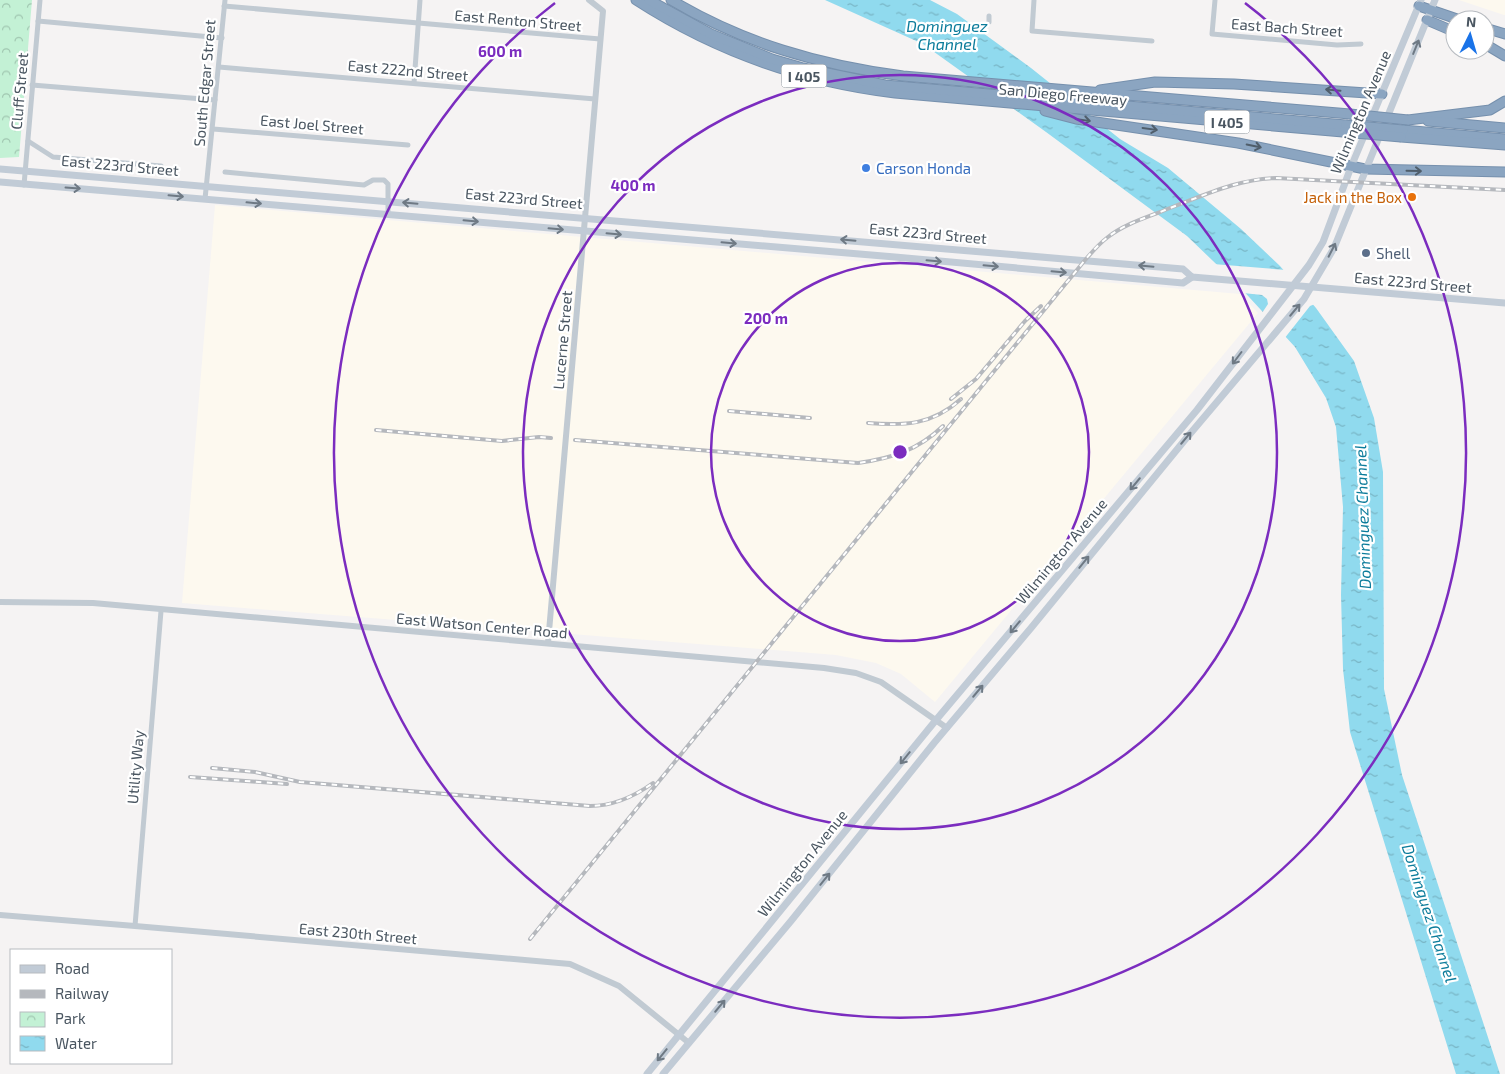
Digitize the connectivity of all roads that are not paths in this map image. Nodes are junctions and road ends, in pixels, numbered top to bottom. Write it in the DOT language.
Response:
graph roads {
  1 [pos="40,0"];
  2 [pos="225,0"];
  3 [pos="420,0"];
  4 [pos="589,0"];
  5 [pos="636,0"];
  6 [pos="649,0"];
  7 [pos="657,0"];
  8 [pos="670,0"];
  9 [pos="1034,0"];
  10 [pos="1215,0"];
  11 [pos="1435,0"];
  12 [pos="1420,3"];
  13 [pos="224,6"];
  14 [pos="1431,11"];
  15 [pos="1445,15"];
  16 [pos="1427,20"];
  17 [pos="38,21"];
  18 [pos="419,23"];
  19 [pos="1445,28"];
  20 [pos="222,38"];
  21 [pos="600,39"];
  22 [pos="1152,41"];
  23 [pos="1361,44"];
  24 [pos="219,67"];
  25 [pos="414,83"];
  26 [pos="32,85"];
  27 [pos="971,91"];
  28 [pos="1082,92"];
  29 [pos="1382,94"];
  30 [pos="595,99"];
  31 [pos="215,100"];
  32 [pos="1505,100"];
  33 [pos="1019,104"];
  34 [pos="1347,123"];
  35 [pos="1404,128"];
  36 [pos="1505,128"];
  37 [pos="213,129"];
  38 [pos="1505,134"];
  39 [pos="1505,139"];
  40 [pos="28,141"];
  41 [pos="408,145"];
  42 [pos="1505,145"];
  43 [pos="161,166"];
  44 [pos="1352,168"];
  45 [pos="0,169"];
  46 [pos="1365,169"];
  47 [pos="25,171"];
  48 [pos="226,172"];
  49 [pos="1505,172"];
  50 [pos="0,182"];
  51 [pos="24,184"];
  52 [pos="207,185"];
  53 [pos="205,199"];
  54 [pos="388,201"];
  55 [pos="1336,209"];
  56 [pos="388,214"];
  57 [pos="1347,215"];
  58 [pos="585,218"];
  59 [pos="584,231"];
  60 [pos="1192,277"];
  61 [pos="1293,286"];
  62 [pos="1315,287"];
  63 [pos="1505,303"];
  64 [pos="1102,522"];
  65 [pos="1110,529"];
  66 [pos="0,602"];
  67 [pos="161,610"];
  68 [pos="548,643"];
  69 [pos="936,720"];
  70 [pos="946,728"];
  71 [pos="0,915"];
  72 [pos="135,926"];
  73 [pos="678,1036"];
  74 [pos="689,1043"];
  75 [pos="647,1074"];
  76 [pos="664,1074"];
  1 -- 17 [label="street, Cluff Street"];
  2 -- 13 [label="street, South Edgar Street"];
  3 -- 18 [label="street"];
  4 -- 21 [label="street, Lucerne Street"];
  5 -- 33 [label="highway, San Diego Freeway / I 405"];
  6 -- 27 [label="highway"];
  7 -- 27 [label="highway"];
  8 -- 28 [label="highway, San Diego Freeway / I 405"];
  9 -- 22 [label="street"];
  10 -- 23 [label="street, East Bach Street"];
  11 -- 14 [label="main road, Wilmington Avenue"];
  12 -- 14 [label="highway"];
  12 -- 29 [label="main road, Wilmington Avenue"];
  13 -- 18 [label="street, East Renton Street"];
  13 -- 20 [label="street, South Edgar Street"];
  14 -- 15 [label="highway"];
  14 -- 16 [label="main road, Wilmington Avenue"];
  16 -- 19 [label="highway"];
  46 -- 16 [label="main road, Wilmington Avenue, one-way"];
  17 -- 20 [label="street"];
  17 -- 26 [label="street, Cluff Street"];
  18 -- 21 [label="street, East Renton Street"];
  18 -- 25 [label="street"];
  20 -- 24 [label="street, South Edgar Street"];
  21 -- 30 [label="street, Lucerne Street"];
  24 -- 25 [label="street, East 222nd Street"];
  24 -- 31 [label="street, South Edgar Street"];
  25 -- 30 [label="street, East 222nd Street"];
  26 -- 31 [label="street"];
  26 -- 40 [label="street, Cluff Street"];
  27 -- 34 [label="highway"];
  29 -- 28 [label="highway, one-way"];
  28 -- 34 [label="highway, San Diego Freeway / I 405"];
  29 -- 44 [label="main road, Wilmington Avenue"];
  30 -- 58 [label="street, Lucerne Street"];
  31 -- 37 [label="street, South Edgar Street"];
  32 -- 35 [label="highway"];
  33 -- 34 [label="highway, San Diego Freeway / I 405"];
  33 -- 44 [label="highway, one-way"];
  34 -- 35 [label="highway, San Diego Freeway / I 405, bridge"];
  34 -- 35 [label="highway, San Diego Freeway / I 405, bridge"];
  35 -- 36 [label="highway, San Diego Freeway / I 405"];
  35 -- 38 [label="highway"];
  35 -- 39 [label="highway"];
  35 -- 42 [label="highway, San Diego Freeway / I 405"];
  37 -- 41 [label="street, East Joel Street"];
  37 -- 52 [label="street, South Edgar Street"];
  40 -- 43 [label="street"];
  40 -- 47 [label="street, Cluff Street"];
  44 -- 46 [label="highway"];
  44 -- 55 [label="main road, Wilmington Avenue"];
  45 -- 47 [label="main road, East 223rd Street"];
  46 -- 49 [label="highway, one-way"];
  46 -- 57 [label="main road, Wilmington Avenue"];
  47 -- 51 [label="street, Cluff Street"];
  47 -- 52 [label="main road, East 223rd Street"];
  48 -- 54 [label="street"];
  50 -- 51 [label="main road, East 223rd Street"];
  51 -- 53 [label="main road, East 223rd Street, one-way"];
  52 -- 53 [label="street, South Edgar Street"];
  52 -- 54 [label="main road, East 223rd Street"];
  53 -- 56 [label="main road, East 223rd Street, one-way"];
  54 -- 56 [label="street"];
  58 -- 54 [label="main road, East 223rd Street, one-way"];
  55 -- 57 [label="main road"];
  55 -- 61 [label="main road, Wilmington Avenue"];
  56 -- 59 [label="main road, East 223rd Street, one-way"];
  62 -- 57 [label="main road, Wilmington Avenue, one-way"];
  58 -- 59 [label="street, Lucerne Street"];
  60 -- 58 [label="main road, East 223rd Street, one-way"];
  59 -- 60 [label="main road, East 223rd Street, one-way"];
  59 -- 68 [label="street, Lucerne Street"];
  60 -- 61 [label="main road, East 223rd Street"];
  61 -- 62 [label="main road, East 223rd Street"];
  61 -- 64 [label="main road, Wilmington Avenue, one-way"];
  62 -- 63 [label="main road, East 223rd Street"];
  65 -- 62 [label="main road, Wilmington Avenue, one-way"];
  64 -- 65 [label="main road"];
  64 -- 69 [label="main road, Wilmington Avenue, one-way"];
  70 -- 65 [label="main road, Wilmington Avenue, one-way"];
  66 -- 67 [label="street, East Watson Center Road"];
  67 -- 68 [label="street, East Watson Center Road"];
  67 -- 72 [label="street, Utility Way"];
  68 -- 69 [label="street, East Watson Center Road"];
  69 -- 70 [label="street, East Watson Center Road"];
  69 -- 73 [label="main road, Wilmington Avenue, one-way"];
  74 -- 70 [label="main road, Wilmington Avenue, one-way"];
  71 -- 72 [label="street, East 230th Street"];
  72 -- 73 [label="street, East 230th Street"];
  73 -- 74 [label="street, East 230th Street"];
  73 -- 75 [label="main road, Wilmington Avenue, one-way"];
  74 -- 76 [label="main road, Wilmington Avenue"];
}
